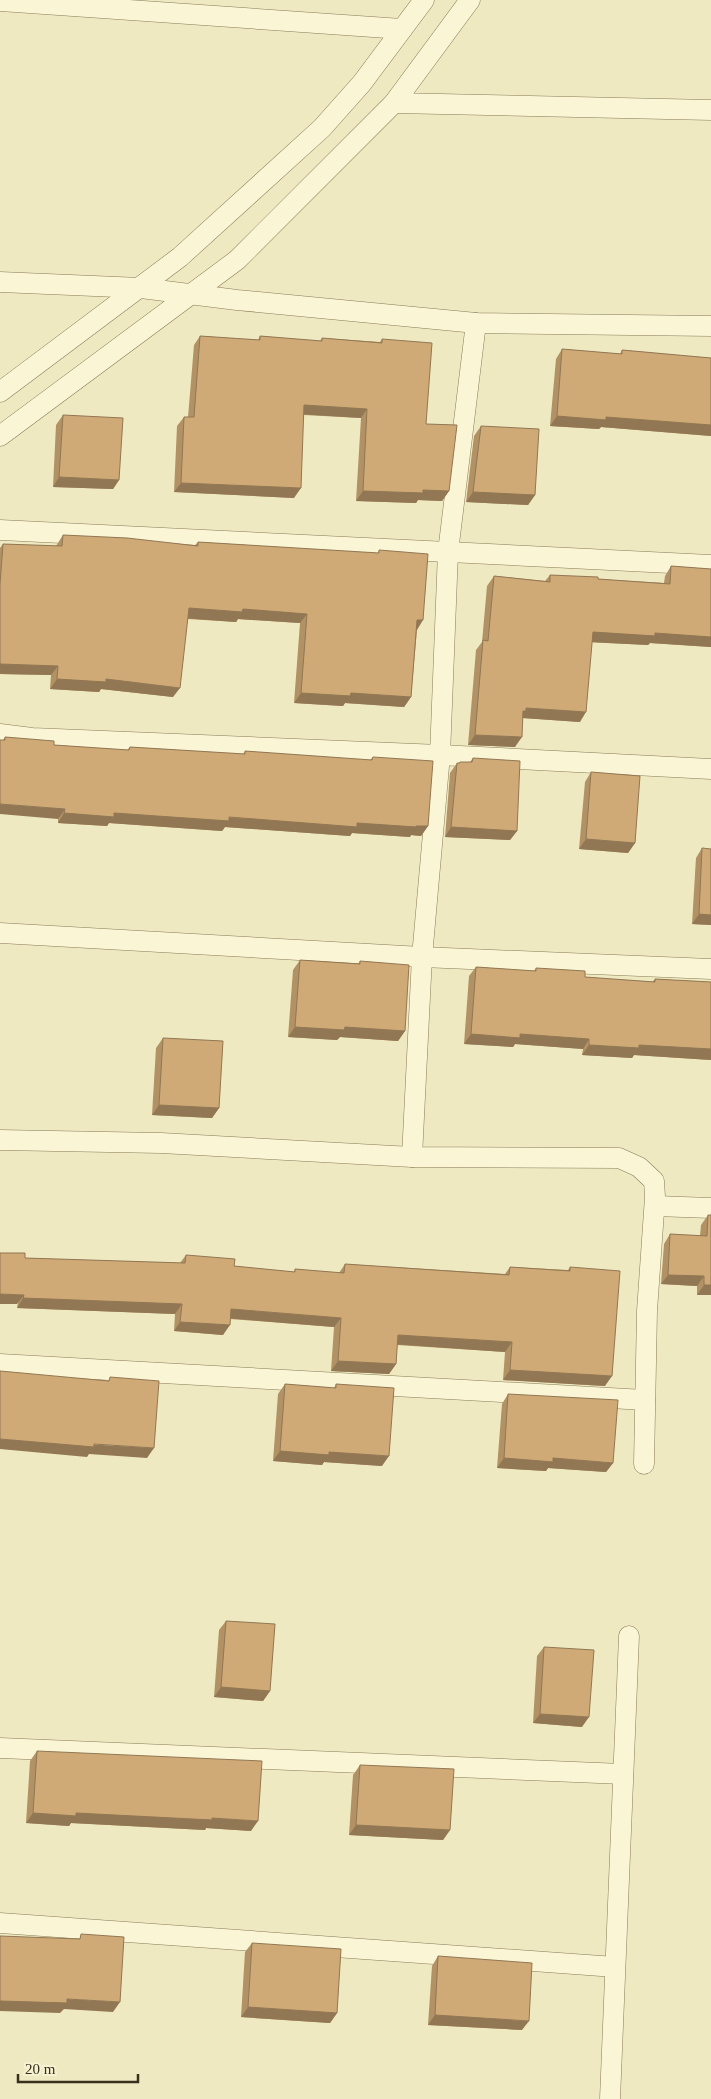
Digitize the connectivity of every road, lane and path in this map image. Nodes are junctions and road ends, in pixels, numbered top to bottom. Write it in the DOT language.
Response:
graph roads {
  1 [pos="424,0"];
  2 [pos="470,0"];
  3 [pos="0,1"];
  4 [pos="402,29"];
  5 [pos="394,103"];
  6 [pos="711,110"];
  7 [pos="0,282"];
  8 [pos="141,288"];
  9 [pos="189,294"];
  10 [pos="476,323"];
  11 [pos="711,326"];
  12 [pos="0,392"];
  13 [pos="0,436"];
  14 [pos="0,530"];
  15 [pos="448,552"];
  16 [pos="711,565"];
  17 [pos="0,734"];
  18 [pos="440,755"];
  19 [pos="711,769"];
  20 [pos="0,933"];
  21 [pos="422,957"];
  22 [pos="711,969"];
  23 [pos="0,1140"];
  24 [pos="412,1157"];
  25 [pos="655,1206"];
  26 [pos="711,1208"];
  27 [pos="0,1364"];
  28 [pos="645,1400"];
  29 [pos="644,1464"];
  30 [pos="629,1636"];
  31 [pos="0,1748"];
  32 [pos="623,1774"];
  33 [pos="0,1923"];
  34 [pos="615,1967"];
  35 [pos="610,2099"];
  1 -- 4 [label="lane"];
  2 -- 5 [label="lane"];
  3 -- 4 [label="lane"];
  4 -- 8 [label="lane"];
  5 -- 6 [label="lane"];
  5 -- 9 [label="lane"];
  7 -- 8 [label="lane"];
  8 -- 9 [label="lane"];
  8 -- 12 [label="lane"];
  9 -- 10 [label="lane"];
  9 -- 13 [label="lane"];
  10 -- 11 [label="lane"];
  10 -- 15 [label="lane"];
  14 -- 15 [label="lane"];
  15 -- 16 [label="lane"];
  15 -- 18 [label="lane"];
  17 -- 18 [label="lane"];
  18 -- 19 [label="lane"];
  18 -- 21 [label="lane"];
  20 -- 21 [label="lane"];
  21 -- 22 [label="lane"];
  21 -- 24 [label="lane"];
  23 -- 24 [label="lane"];
  24 -- 25 [label="lane"];
  25 -- 26 [label="lane"];
  25 -- 28 [label="lane"];
  27 -- 28 [label="lane"];
  28 -- 29 [label="lane"];
  30 -- 32 [label="lane"];
  31 -- 32 [label="lane"];
  32 -- 34 [label="lane"];
  33 -- 34 [label="lane"];
  34 -- 35 [label="lane"];
}
